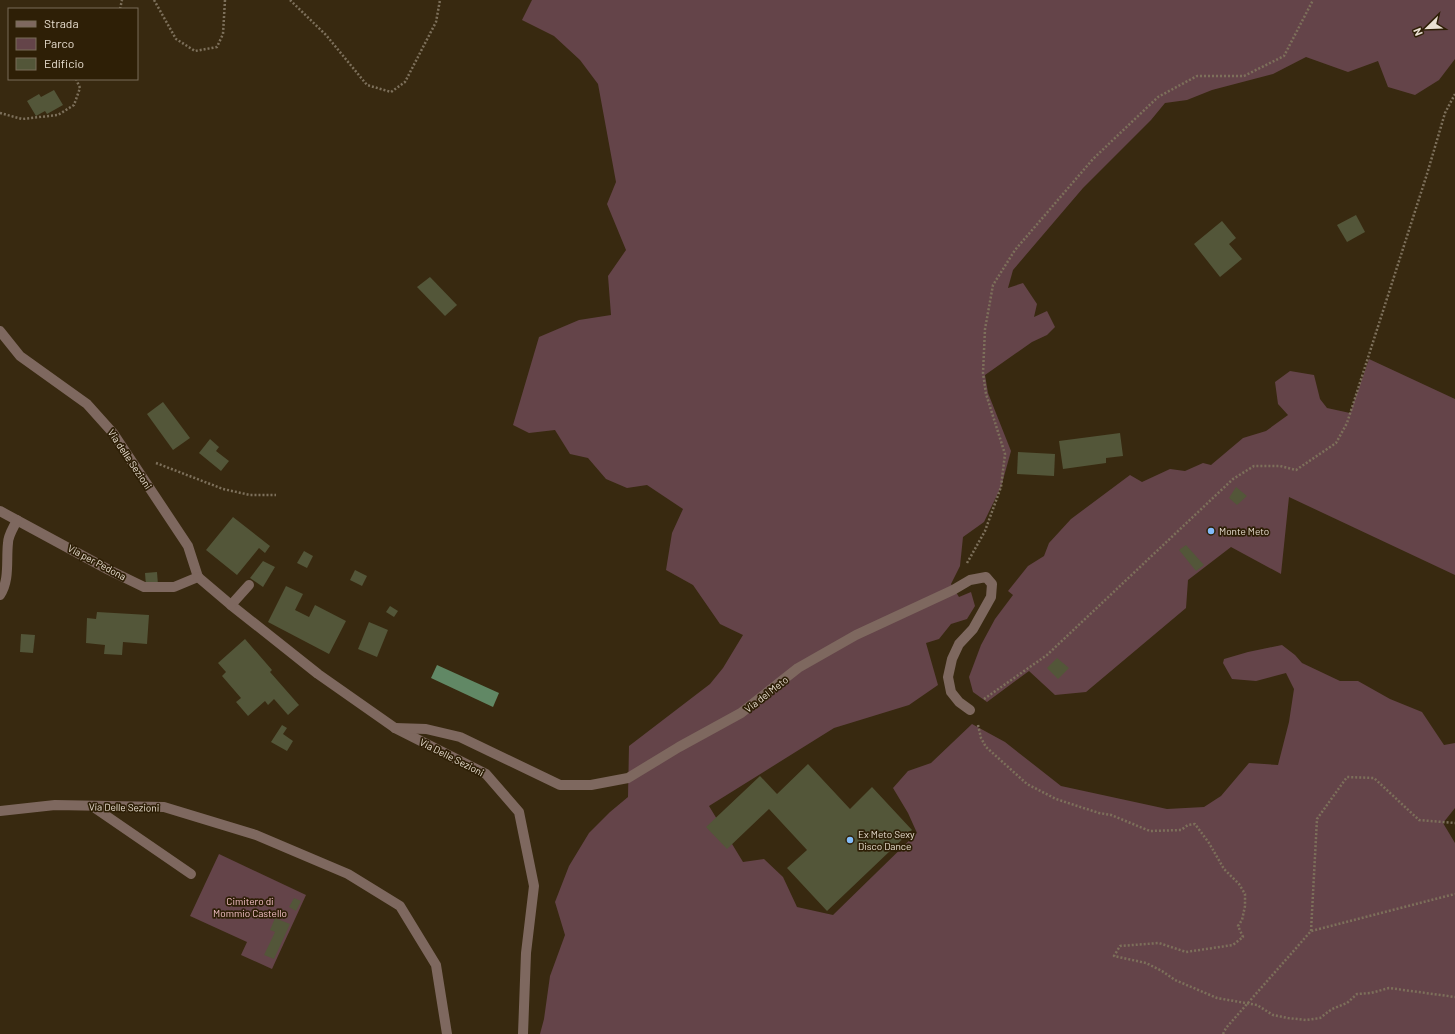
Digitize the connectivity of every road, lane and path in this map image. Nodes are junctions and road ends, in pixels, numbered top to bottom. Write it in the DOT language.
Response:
graph roads {
  1 [pos="154,0"];
  2 [pos="225,0"];
  3 [pos="290,0"];
  4 [pos="440,0"];
  5 [pos="1312,0"];
  6 [pos="76,80"];
  7 [pos="1455,94"];
  8 [pos="0,113"];
  9 [pos="0,331"];
  10 [pos="124,448"];
  11 [pos="276,495"];
  12 [pos="0,511"];
  13 [pos="17,520"];
  14 [pos="198,577"];
  15 [pos="249,585"];
  16 [pos="954,590"];
  17 [pos="0,595"];
  18 [pos="231,605"];
  19 [pos="970,710"];
  20 [pos="395,728"];
  21 [pos="92,806"];
  22 [pos="0,811"];
  23 [pos="1455,823"];
  24 [pos="191,874"];
  25 [pos="1455,894"];
  26 [pos="1311,931"];
  27 [pos="1455,997"];
  28 [pos="1248,1002"];
  29 [pos="447,1034"];
  30 [pos="523,1034"];
  31 [pos="1223,1034"];
  1 -- 2 [label="path"];
  3 -- 4 [label="path"];
  5 -- 16 [label="path"];
  6 -- 8 [label="path"];
  7 -- 19 [label="path"];
  9 -- 10 [label="street, Via delle Sezioni"];
  10 -- 11 [label="path"];
  10 -- 14 [label="street, Via delle Sezioni"];
  12 -- 13 [label="street, Via per Pedona"];
  13 -- 14 [label="street, Via per Pedona"];
  13 -- 17 [label="street"];
  14 -- 18 [label="street, Via Delle Sezioni"];
  15 -- 18 [label="street"];
  16 -- 19 [label="street, Via del Meto"];
  16 -- 20 [label="street, Via del Meto"];
  18 -- 20 [label="street, Via Delle Sezioni"];
  19 -- 28 [label="path"];
  20 -- 30 [label="street, Via Delle Sezioni"];
  21 -- 22 [label="street, Via Delle Sezioni"];
  21 -- 24 [label="street"];
  21 -- 29 [label="street, Via Delle Sezioni"];
  23 -- 26 [label="path"];
  25 -- 26 [label="path"];
  26 -- 28 [label="path"];
  27 -- 28 [label="path"];
  28 -- 31 [label="path"];
}
